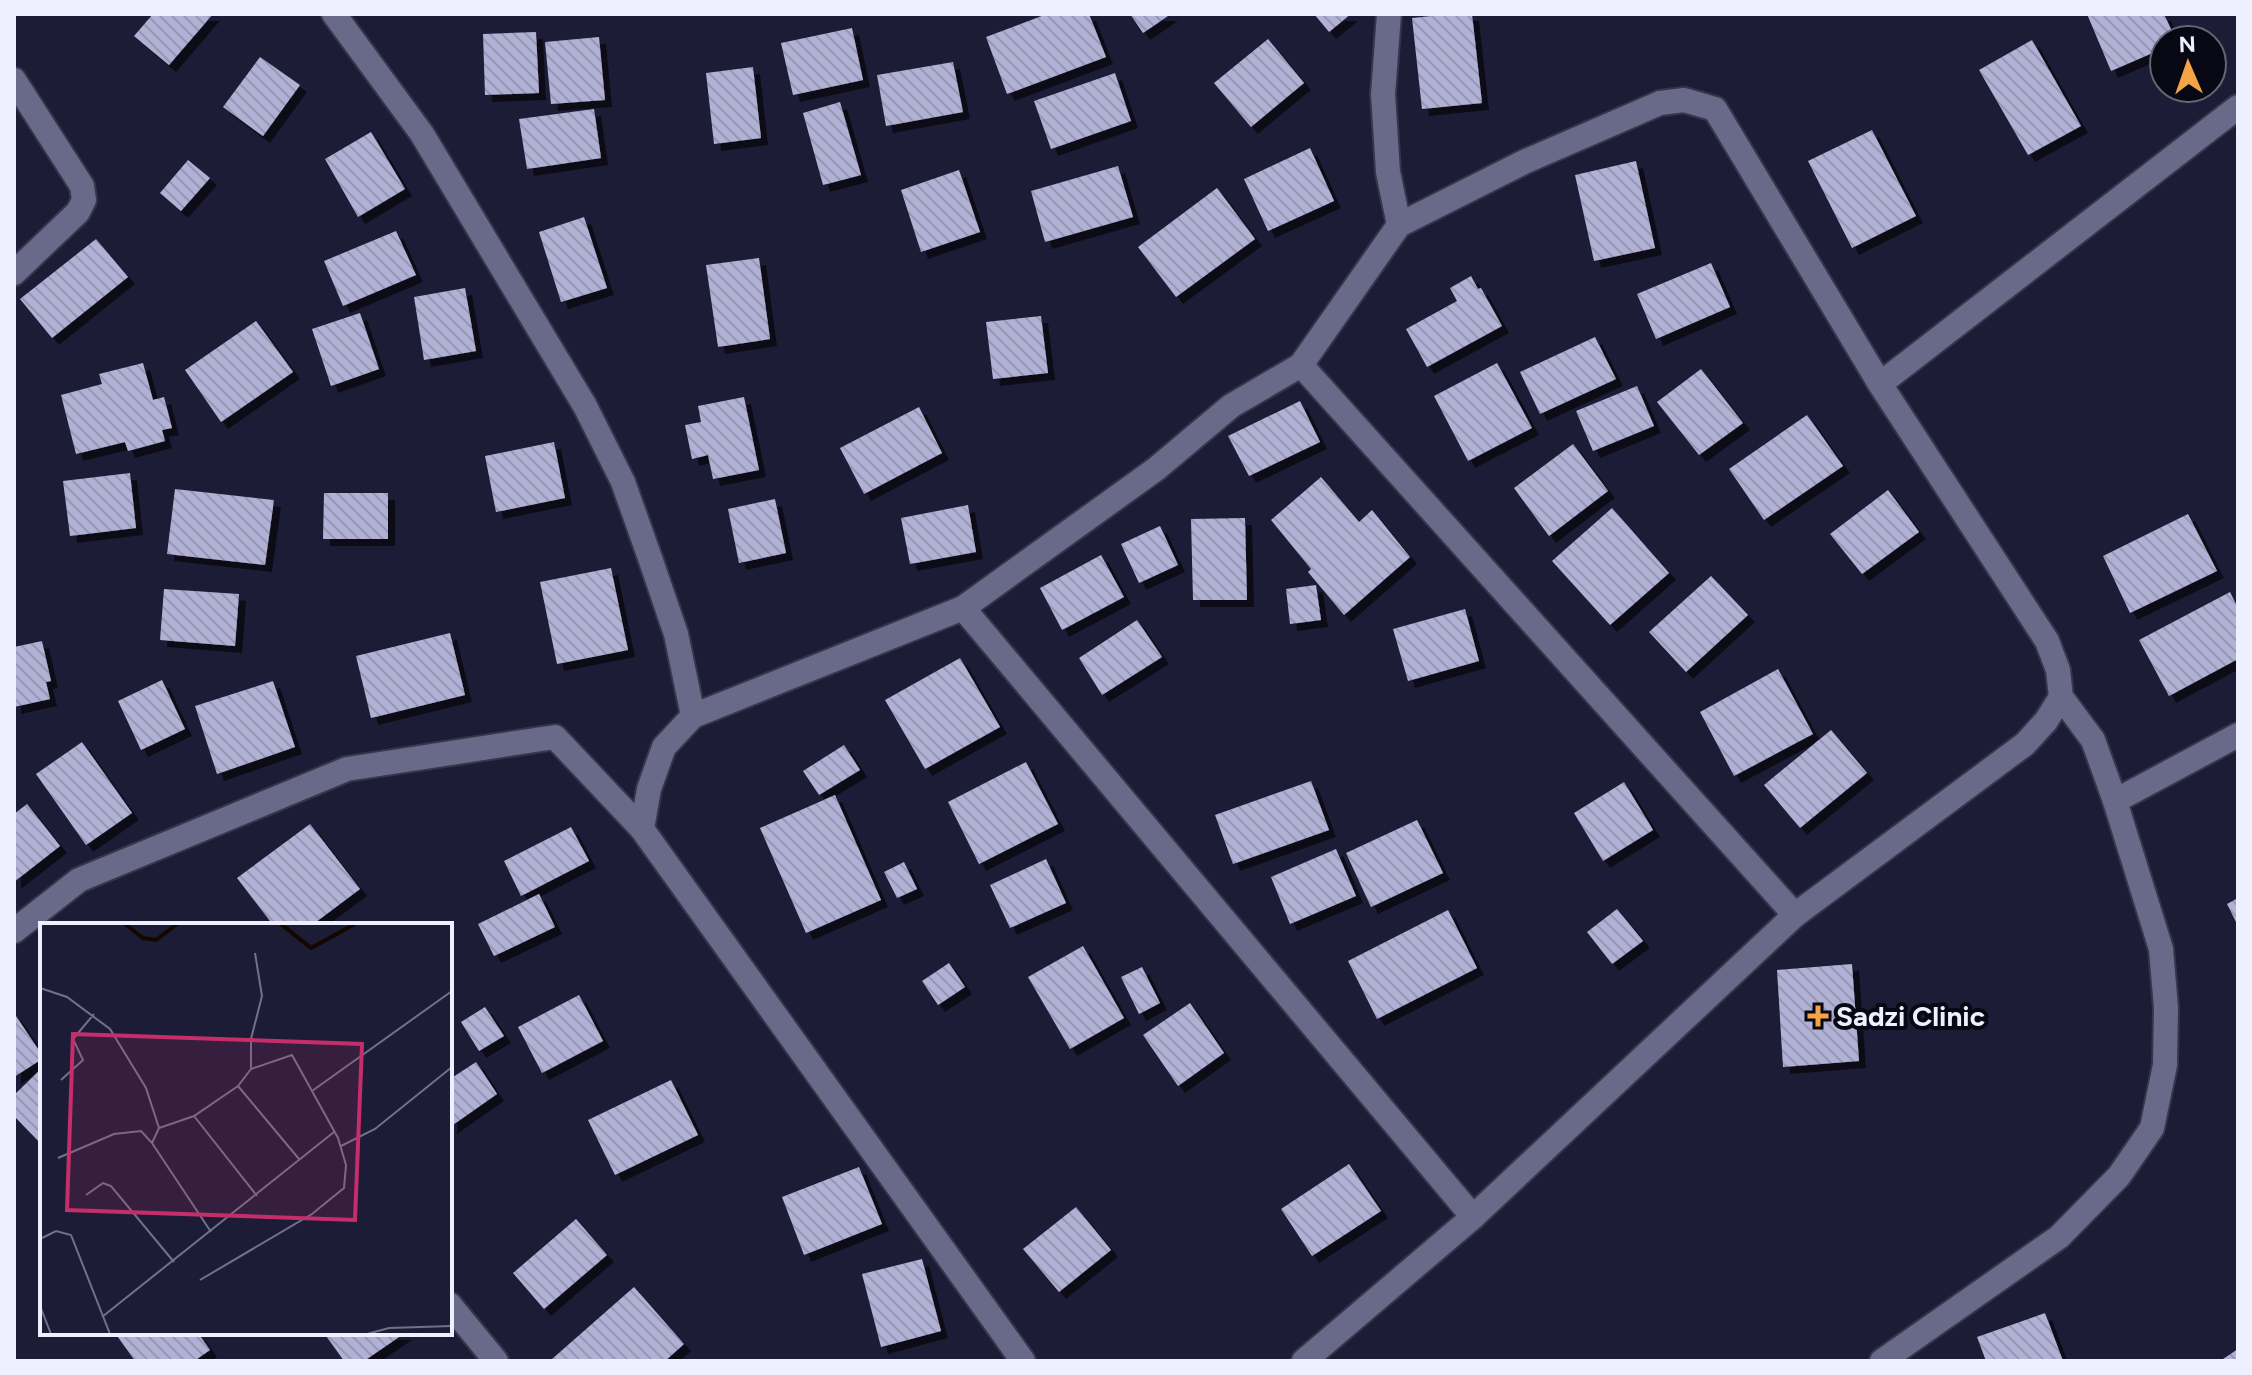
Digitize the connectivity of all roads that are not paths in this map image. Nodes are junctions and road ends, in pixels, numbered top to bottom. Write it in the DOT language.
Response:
graph roads {
  1 [pos="334,14"];
  2 [pos="1389,14"];
  3 [pos="14,80"];
  4 [pos="2238,107"];
  5 [pos="1399,225"];
  6 [pos="14,273"];
  7 [pos="1301,365"];
  8 [pos="1880,384"];
  9 [pos="963,608"];
  10 [pos="2061,697"];
  11 [pos="693,716"];
  12 [pos="2238,735"];
  13 [pos="2115,801"];
  14 [pos="642,829"];
  15 [pos="1795,915"];
  16 [pos="14,931"];
  17 [pos="1473,1217"];
  18 [pos="452,1307"];
  19 [pos="496,1361"];
  20 [pos="1023,1361"];
  21 [pos="1304,1361"];
  22 [pos="1882,1361"];
  1 -- 11 [label="street"];
  2 -- 5 [label="street"];
  3 -- 6 [label="street"];
  4 -- 8 [label="street"];
  5 -- 7 [label="street"];
  5 -- 8 [label="street"];
  7 -- 9 [label="street"];
  7 -- 15 [label="street"];
  8 -- 10 [label="street"];
  9 -- 11 [label="street"];
  9 -- 17 [label="street"];
  10 -- 13 [label="street"];
  10 -- 15 [label="street"];
  11 -- 14 [label="street"];
  12 -- 13 [label="street"];
  13 -- 22 [label="street"];
  14 -- 16 [label="street"];
  14 -- 20 [label="street"];
  15 -- 17 [label="street"];
  17 -- 21 [label="street"];
  18 -- 19 [label="street"];
}
